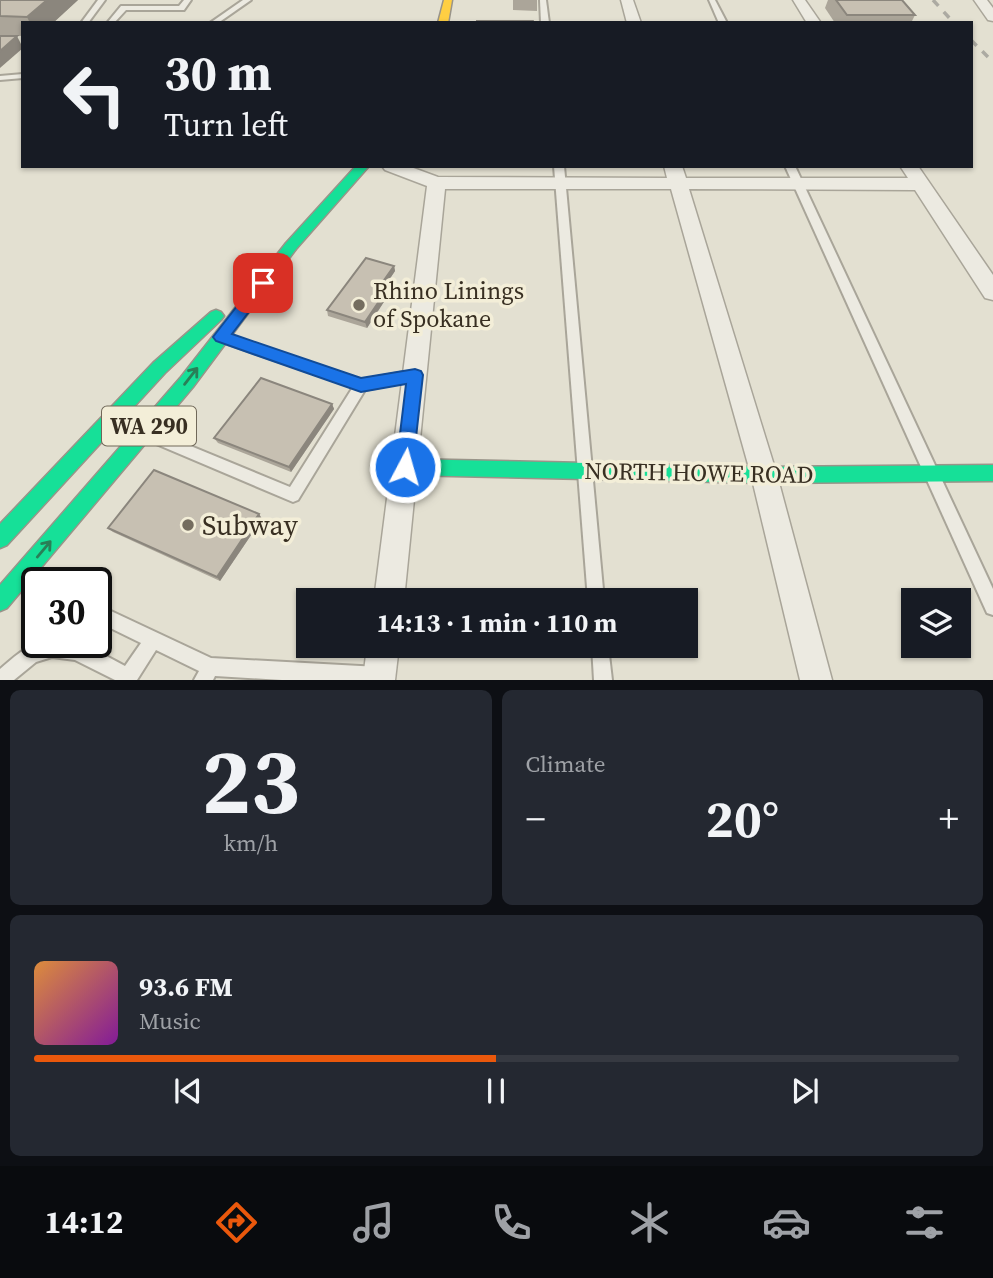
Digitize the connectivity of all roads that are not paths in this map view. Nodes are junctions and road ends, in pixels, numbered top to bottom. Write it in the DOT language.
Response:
graph roads {
  1 [pos="102,0"];
  2 [pos="188,0"];
  3 [pos="248,0"];
  4 [pos="448,0"];
  5 [pos="543,0"];
  6 [pos="627,0"];
  7 [pos="712,0"];
  8 [pos="799,0"];
  9 [pos="980,0"];
  10 [pos="993,17"];
  11 [pos="86,21"];
  12 [pos="112,21"];
  13 [pos="216,21"];
  14 [pos="443,21"];
  15 [pos="545,21"];
  16 [pos="633,21"];
  17 [pos="722,21"];
  18 [pos="813,21"];
  19 [pos="21,76"];
  20 [pos="0,78"];
  21 [pos="361,168"];
  22 [pos="396,168"];
  23 [pos="791,168"];
  24 [pos="910,168"];
  25 [pos="675,175"];
  26 [pos="560,176"];
  27 [pos="436,183"];
  28 [pos="799,184"];
  29 [pos="920,184"];
  30 [pos="291,246"];
  31 [pos="993,292"];
  32 [pos="221,337"];
  33 [pos="415,375"];
  34 [pos="361,385"];
  35 [pos="108,422"];
  36 [pos="143,433"];
  37 [pos="405,467"];
  38 [pos="585,471"];
  39 [pos="932,473"];
  40 [pos="993,473"];
  41 [pos="764,475"];
  42 [pos="17,496"];
  43 [pos="0,538"];
  44 [pos="39,567"];
  45 [pos="21,586"];
  46 [pos="390,588"];
  47 [pos="595,588"];
  48 [pos="0,601"];
  49 [pos="993,607"];
  50 [pos="112,620"];
  51 [pos="153,640"];
  52 [pos="601,658"];
  53 [pos="381,667"];
  54 [pos="206,673"];
  55 [pos="127,678"];
  56 [pos="0,680"];
  57 [pos="603,680"];
  58 [pos="816,680"];
  1 -- 11 [label="lane"];
  2 -- 12 [label="lane"];
  3 -- 13 [label="lane"];
  4 -- 14 [label="main road"];
  5 -- 15 [label="lane"];
  6 -- 16 [label="street"];
  7 -- 17 [label="lane"];
  8 -- 18 [label="street"];
  9 -- 10 [label="street"];
  19 -- 20 [label="lane"];
  21 -- 30 [label="main road, WA 290"];
  22 -- 27 [label="street"];
  23 -- 28 [label="lane"];
  24 -- 29 [label="street"];
  25 -- 26 [label="street"];
  25 -- 28 [label="street"];
  25 -- 41 [label="street"];
  26 -- 27 [label="street"];
  26 -- 38 [label="lane"];
  27 -- 33 [label="street"];
  28 -- 29 [label="street"];
  28 -- 39 [label="lane"];
  29 -- 31 [label="street"];
  30 -- 32 [label="main road, WA 290"];
  30 -- 35 [label="main road, WA 290"];
  32 -- 34 [label="lane"];
  36 -- 32 [label="main road, WA 290, one-way"];
  33 -- 34 [label="lane"];
  33 -- 37 [label="street"];
  34 -- 36 [label="lane"];
  35 -- 42 [label="main road"];
  35 -- 43 [label="main road, WA 290"];
  44 -- 36 [label="main road, WA 290, one-way"];
  37 -- 38 [label="main road, NORTH HOWE ROAD"];
  37 -- 46 [label="street"];
  38 -- 41 [label="main road, NORTH HOWE ROAD"];
  38 -- 47 [label="lane"];
  39 -- 40 [label="main road, NORTH HOWE ROAD"];
  39 -- 41 [label="main road, NORTH HOWE ROAD"];
  39 -- 49 [label="lane"];
  41 -- 58 [label="street"];
  45 -- 48 [label="main road, WA 290"];
  50 -- 51 [label="lane"];
  51 -- 54 [label="lane"];
  51 -- 55 [label="lane"];
  52 -- 57 [label="lane"];
  53 -- 54 [label="lane"];
  55 -- 56 [label="lane"];
}
